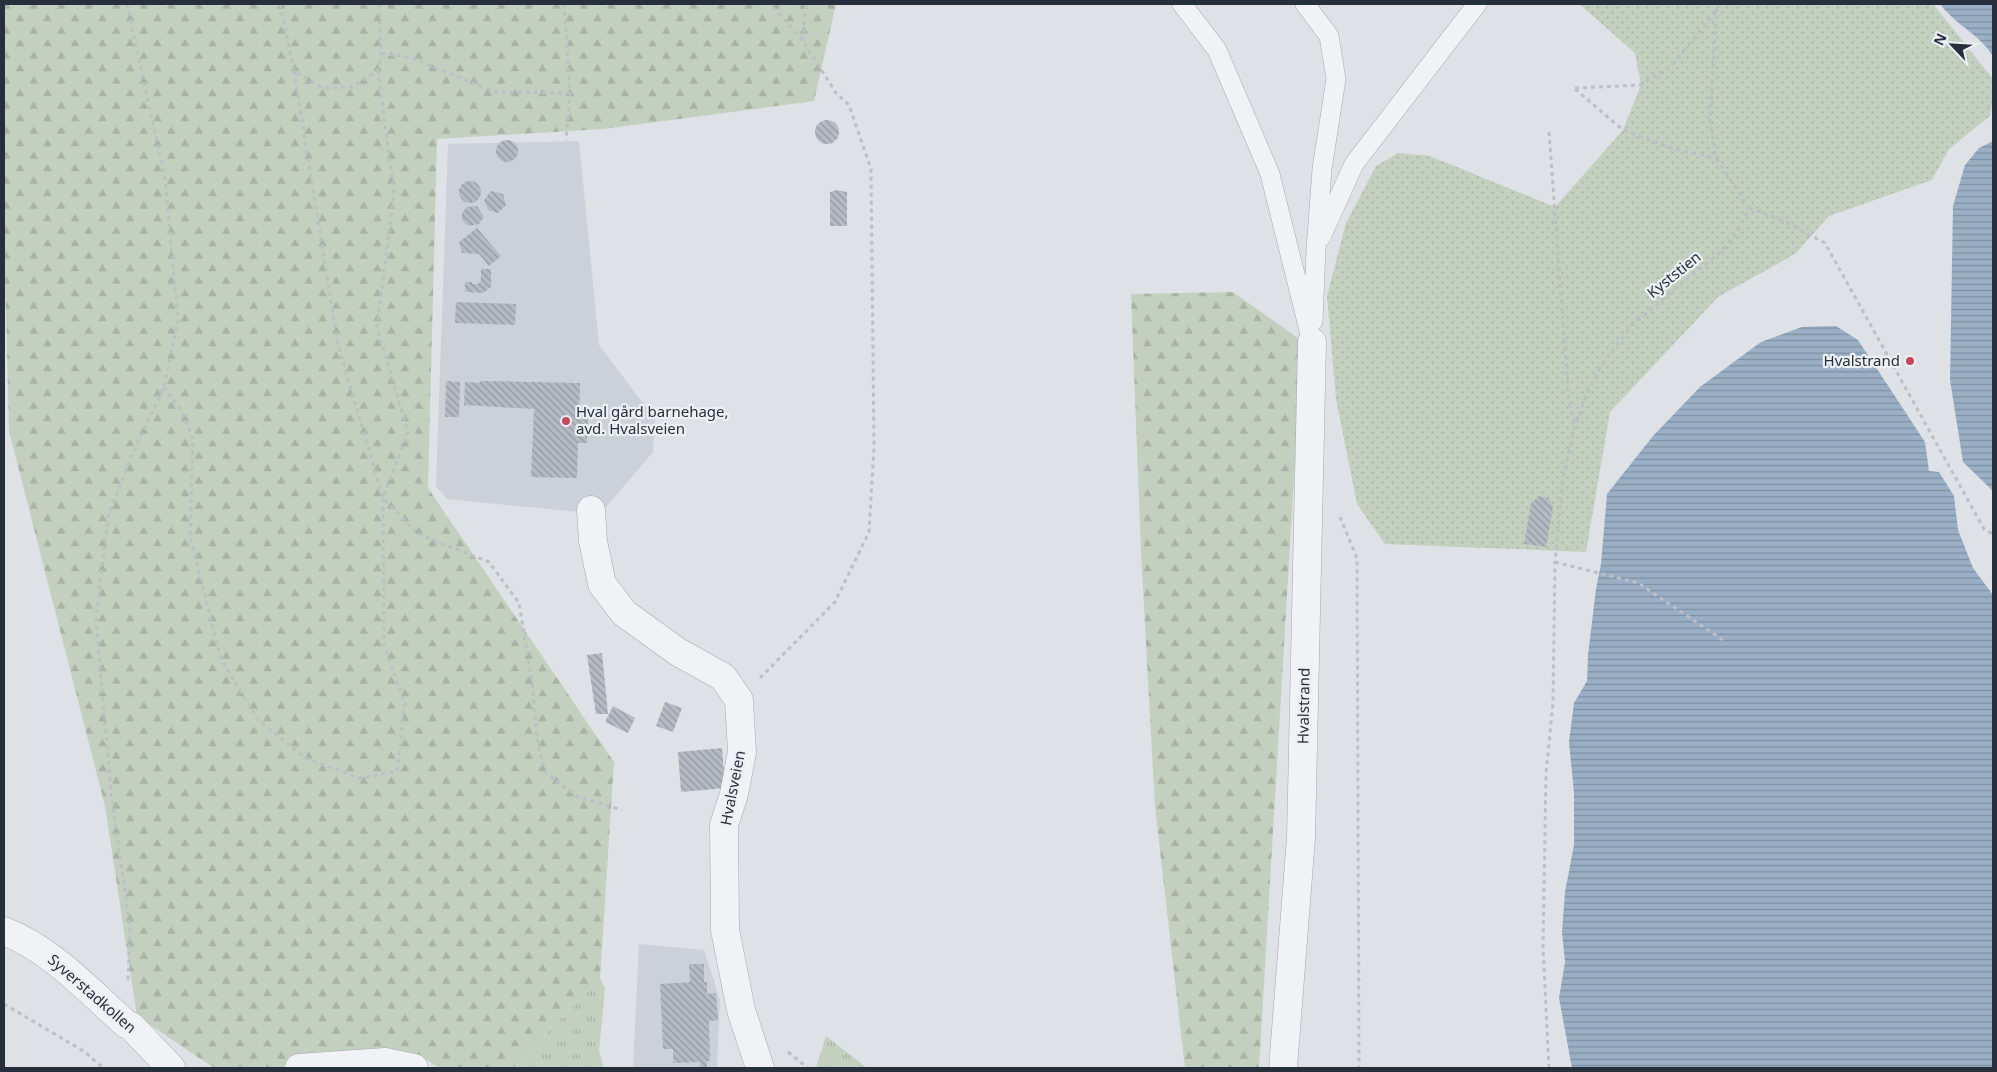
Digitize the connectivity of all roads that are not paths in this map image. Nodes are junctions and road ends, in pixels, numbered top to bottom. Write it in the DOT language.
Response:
graph roads {
  1 [pos="1182,4"];
  2 [pos="1306,4"];
  3 [pos="1477,4"];
  4 [pos="1316,250"];
  5 [pos="1312,342"];
  6 [pos="591,510"];
  7 [pos="4,931"];
  8 [pos="171,1068"];
  9 [pos="299,1068"];
  10 [pos="414,1068"];
  11 [pos="760,1068"];
  12 [pos="1282,1068"];
  1 -- 5 [label="lane"];
  2 -- 4 [label="lane"];
  3 -- 4 [label="lane"];
  4 -- 5 [label="lane"];
  5 -- 12 [label="street, Hvalstrand"];
  6 -- 11 [label="street, Hvalsveien"];
  7 -- 8 [label="street, Syverstadkollen"];
  9 -- 10 [label="street"];
}
